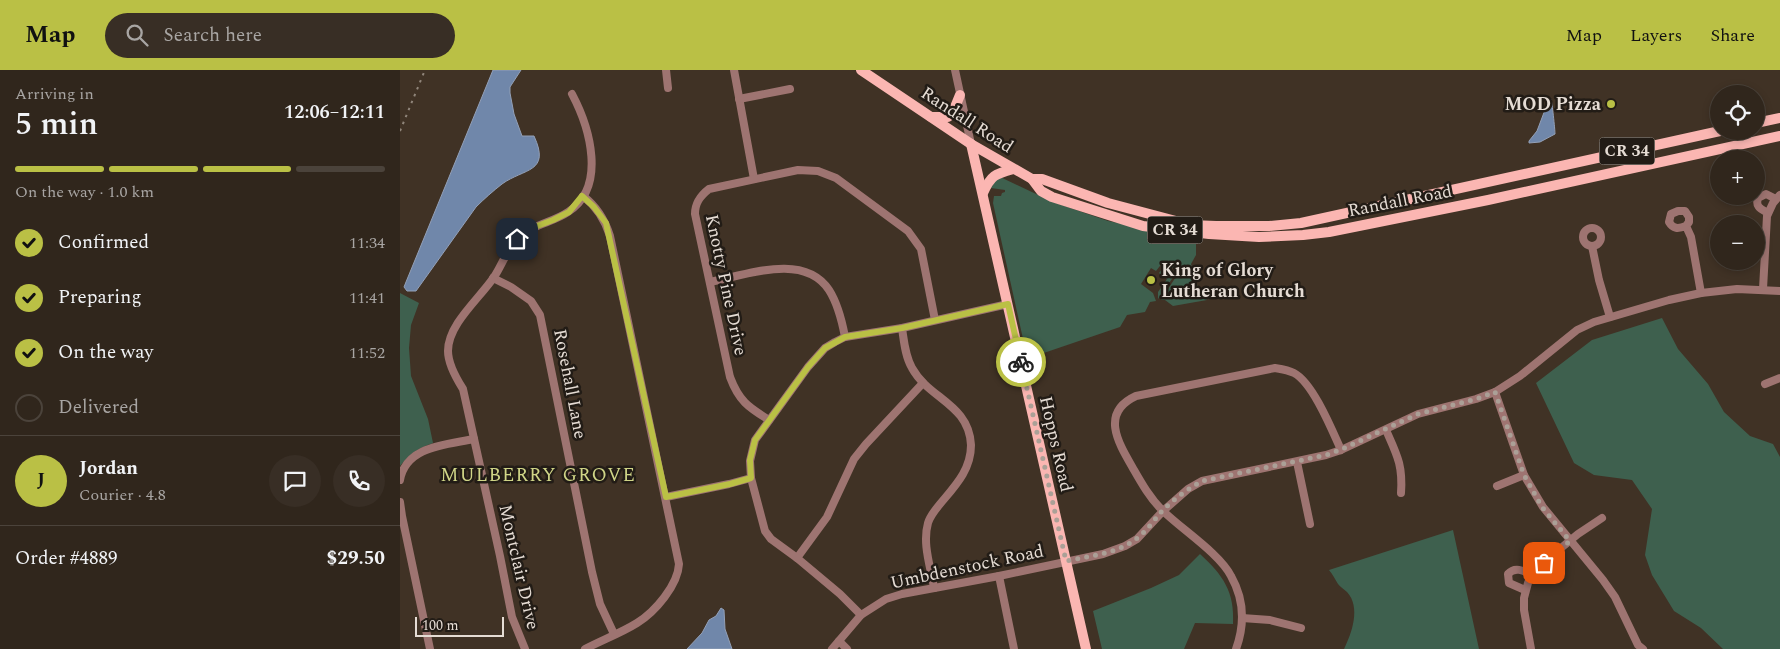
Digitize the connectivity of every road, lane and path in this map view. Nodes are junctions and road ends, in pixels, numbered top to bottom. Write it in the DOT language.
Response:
graph roads {
  1 [pos="666,70"];
  2 [pos="734,70"];
  3 [pos="861,70"];
  4 [pos="955,70"];
  5 [pos="668,88"];
  6 [pos="790,89"];
  7 [pos="572,94"];
  8 [pos="960,94"];
  9 [pos="739,99"];
  10 [pos="930,117"];
  11 [pos="1780,118"];
  12 [pos="1765,121"];
  13 [pos="1710,133"];
  14 [pos="1780,136"];
  15 [pos="972,144"];
  16 [pos="1013,169"];
  17 [pos="754,179"];
  18 [pos="1032,179"];
  19 [pos="983,193"];
  20 [pos="582,196"];
  21 [pos="1778,197"];
  22 [pos="1768,213"];
  23 [pos="1686,226"];
  24 [pos="1592,246"];
  25 [pos="493,278"];
  26 [pos="710,282"];
  27 [pos="1763,290"];
  28 [pos="1780,291"];
  29 [pos="1701,293"];
  30 [pos="1008,304"];
  31 [pos="1610,317"];
  32 [pos="935,320"];
  33 [pos="902,328"];
  34 [pos="845,337"];
  35 [pos="1780,378"];
  36 [pos="923,383"];
  37 [pos="1765,384"];
  38 [pos="1495,392"];
  39 [pos="769,420"];
  40 [pos="1386,430"];
  41 [pos="474,439"];
  42 [pos="1340,450"];
  43 [pos="1297,462"];
  44 [pos="1524,475"];
  45 [pos="751,478"];
  46 [pos="400,480"];
  47 [pos="1497,486"];
  48 [pos="1401,493"];
  49 [pos="666,497"];
  50 [pos="400,502"];
  51 [pos="1163,511"];
  52 [pos="401,516"];
  53 [pos="1602,518"];
  54 [pos="1310,524"];
  55 [pos="1570,541"];
  56 [pos="797,558"];
  57 [pos="1066,561"];
  58 [pos="1532,575"];
  59 [pos="999,576"];
  60 [pos="934,588"];
  61 [pos="1525,590"];
  62 [pos="861,615"];
  63 [pos="1242,618"];
  64 [pos="1301,628"];
  65 [pos="614,634"];
  66 [pos="839,641"];
  67 [pos="430,649"];
  68 [pos="525,649"];
  69 [pos="585,649"];
  70 [pos="832,649"];
  71 [pos="847,649"];
  72 [pos="1014,649"];
  73 [pos="1086,649"];
  74 [pos="1236,649"];
  75 [pos="1531,649"];
  76 [pos="1643,649"];
  1 -- 5 [label="street"];
  2 -- 9 [label="street"];
  3 -- 10 [label="main road, Randall Road / CR 34"];
  4 -- 8 [label="street, Hopps Road"];
  6 -- 9 [label="street"];
  7 -- 20 [label="street"];
  8 -- 10 [label="main road"];
  8 -- 15 [label="street, Hopps Road"];
  9 -- 17 [label="street"];
  10 -- 15 [label="main road, Randall Road / CR 34"];
  11 -- 12 [label="main road"];
  13 -- 18 [label="main road, Randall Road / CR 34"];
  14 -- 18 [label="main road, Randall Road / CR 34"];
  15 -- 16 [label="main road, Randall Road / CR 34"];
  15 -- 19 [label="main road, Hopps Road"];
  16 -- 18 [label="main road, Randall Road / CR 34"];
  16 -- 19 [label="main road"];
  17 -- 26 [label="street, Knotty Pine Drive"];
  17 -- 32 [label="street, Knotty Pine Drive"];
  19 -- 30 [label="main road, Hopps Road"];
  20 -- 25 [label="street, Montclair Drive"];
  20 -- 49 [label="street"];
  21 -- 22 [label="street"];
  21 -- 22 [label="street"];
  22 -- 27 [label="street"];
  23 -- 29 [label="street"];
  24 -- 31 [label="street"];
  25 -- 41 [label="street, Montclair Drive"];
  25 -- 65 [label="street, Rosehall Lane"];
  26 -- 34 [label="street"];
  26 -- 39 [label="street, Knotty Pine Drive"];
  27 -- 28 [label="street, Umbdenstock Road"];
  27 -- 29 [label="street, Umbdenstock Road"];
  29 -- 31 [label="street, Umbdenstock Road"];
  30 -- 32 [label="street"];
  30 -- 57 [label="main road, Hopps Road"];
  31 -- 38 [label="street, Umbdenstock Road"];
  32 -- 33 [label="street"];
  33 -- 34 [label="street"];
  33 -- 36 [label="street"];
  34 -- 39 [label="street"];
  35 -- 37 [label="street"];
  36 -- 56 [label="street"];
  36 -- 60 [label="street"];
  38 -- 40 [label="street, Umbdenstock Road"];
  38 -- 44 [label="street"];
  39 -- 45 [label="street"];
  40 -- 42 [label="street, Umbdenstock Road"];
  40 -- 48 [label="street"];
  41 -- 46 [label="street"];
  41 -- 68 [label="street, Montclair Drive"];
  42 -- 43 [label="street, Umbdenstock Road"];
  42 -- 51 [label="street"];
  43 -- 51 [label="street, Umbdenstock Road"];
  43 -- 54 [label="street"];
  44 -- 47 [label="street"];
  44 -- 55 [label="street"];
  45 -- 49 [label="street"];
  45 -- 56 [label="street"];
  49 -- 65 [label="street"];
  50 -- 52 [label="street"];
  51 -- 57 [label="street, Umbdenstock Road"];
  51 -- 63 [label="street"];
  52 -- 67 [label="street"];
  53 -- 55 [label="street"];
  55 -- 58 [label="street"];
  55 -- 76 [label="street"];
  56 -- 62 [label="street"];
  57 -- 59 [label="street, Umbdenstock Road"];
  57 -- 73 [label="main road, Hopps Road"];
  58 -- 61 [label="street"];
  58 -- 61 [label="street"];
  59 -- 60 [label="street, Umbdenstock Road"];
  59 -- 72 [label="street"];
  60 -- 62 [label="street, Umbdenstock Road"];
  61 -- 75 [label="street"];
  62 -- 66 [label="street, Umbdenstock Road"];
  63 -- 64 [label="street"];
  63 -- 74 [label="street"];
  65 -- 69 [label="street"];
  66 -- 70 [label="street, Umbdenstock Road"];
  66 -- 71 [label="street"];
}
